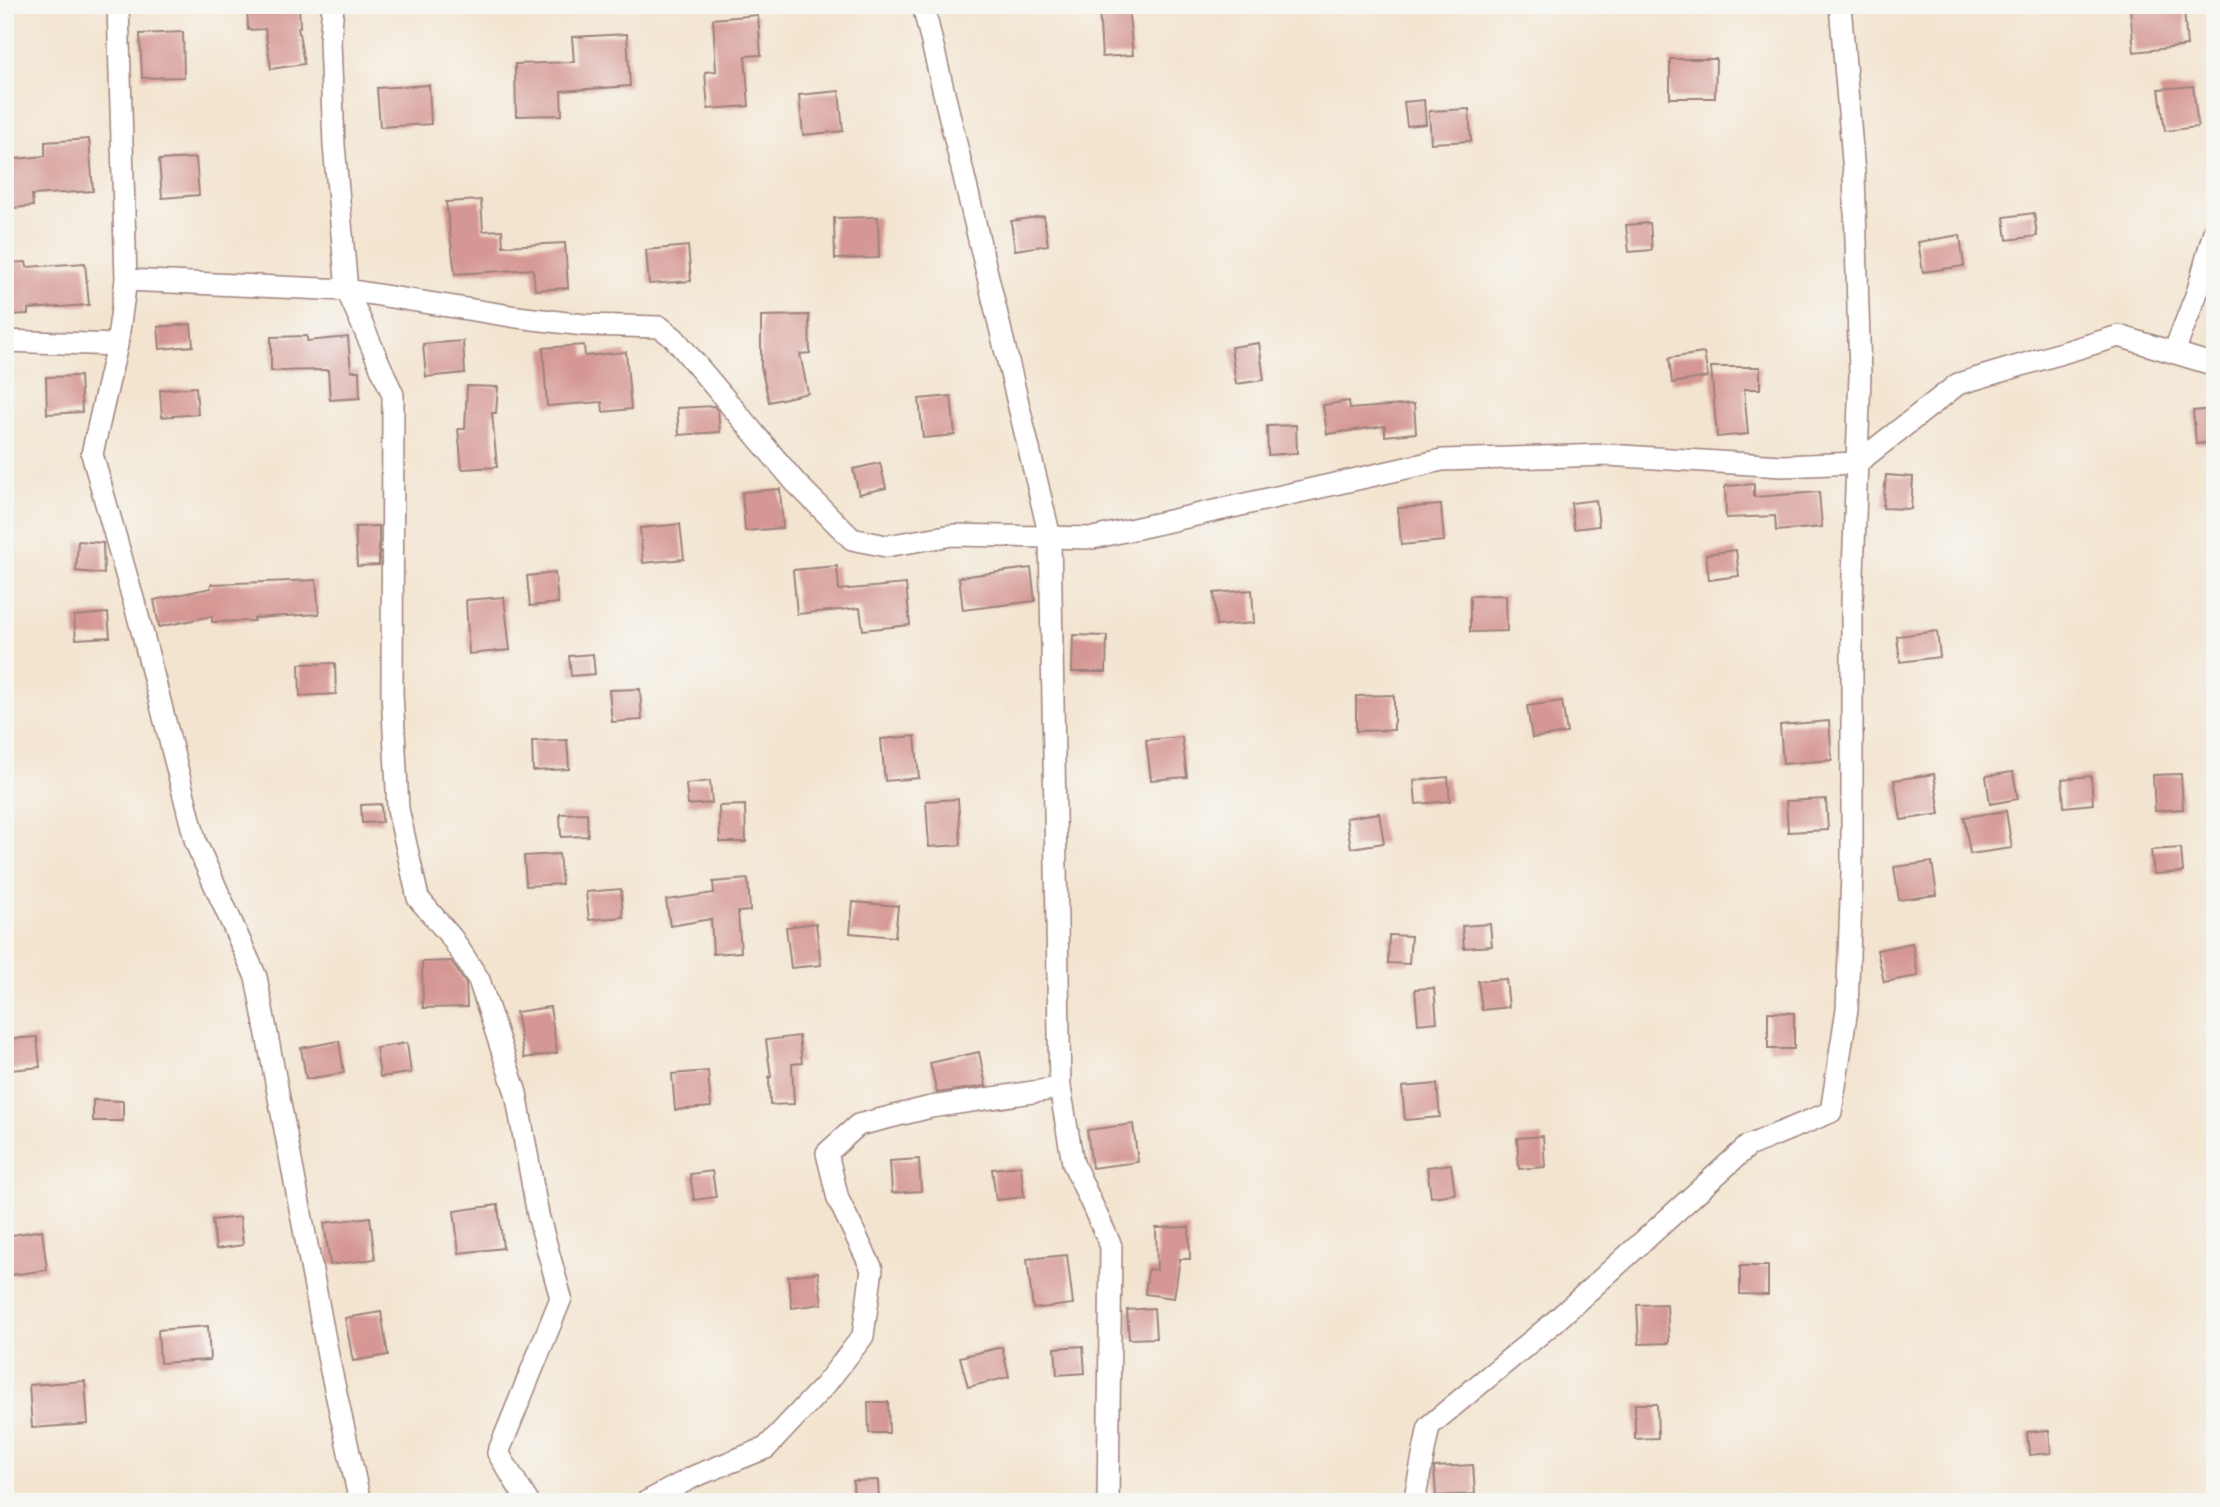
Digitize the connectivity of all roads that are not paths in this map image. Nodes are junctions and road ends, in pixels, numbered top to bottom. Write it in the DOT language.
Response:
graph roads {
  1 [pos="118,5"];
  2 [pos="333,5"];
  3 [pos="923,5"];
  4 [pos="1840,5"];
  5 [pos="2215,228"];
  6 [pos="126,279"];
  7 [pos="347,290"];
  8 [pos="5,341"];
  9 [pos="117,345"];
  10 [pos="2174,352"];
  11 [pos="2215,365"];
  12 [pos="1857,463"];
  13 [pos="1049,537"];
  14 [pos="1060,1088"];
  15 [pos="360,1502"];
  16 [pos="528,1502"];
  17 [pos="646,1502"];
  18 [pos="1108,1502"];
  19 [pos="1414,1502"];
  1 -- 6 [label="street"];
  2 -- 7 [label="street"];
  3 -- 13 [label="street"];
  4 -- 12 [label="street"];
  5 -- 10 [label="street"];
  6 -- 7 [label="street"];
  6 -- 9 [label="street"];
  7 -- 13 [label="street"];
  7 -- 16 [label="street"];
  8 -- 9 [label="street"];
  9 -- 15 [label="street"];
  10 -- 11 [label="street"];
  10 -- 12 [label="street"];
  12 -- 13 [label="street"];
  12 -- 19 [label="street"];
  13 -- 14 [label="street"];
  14 -- 17 [label="street"];
  14 -- 18 [label="street"];
}
